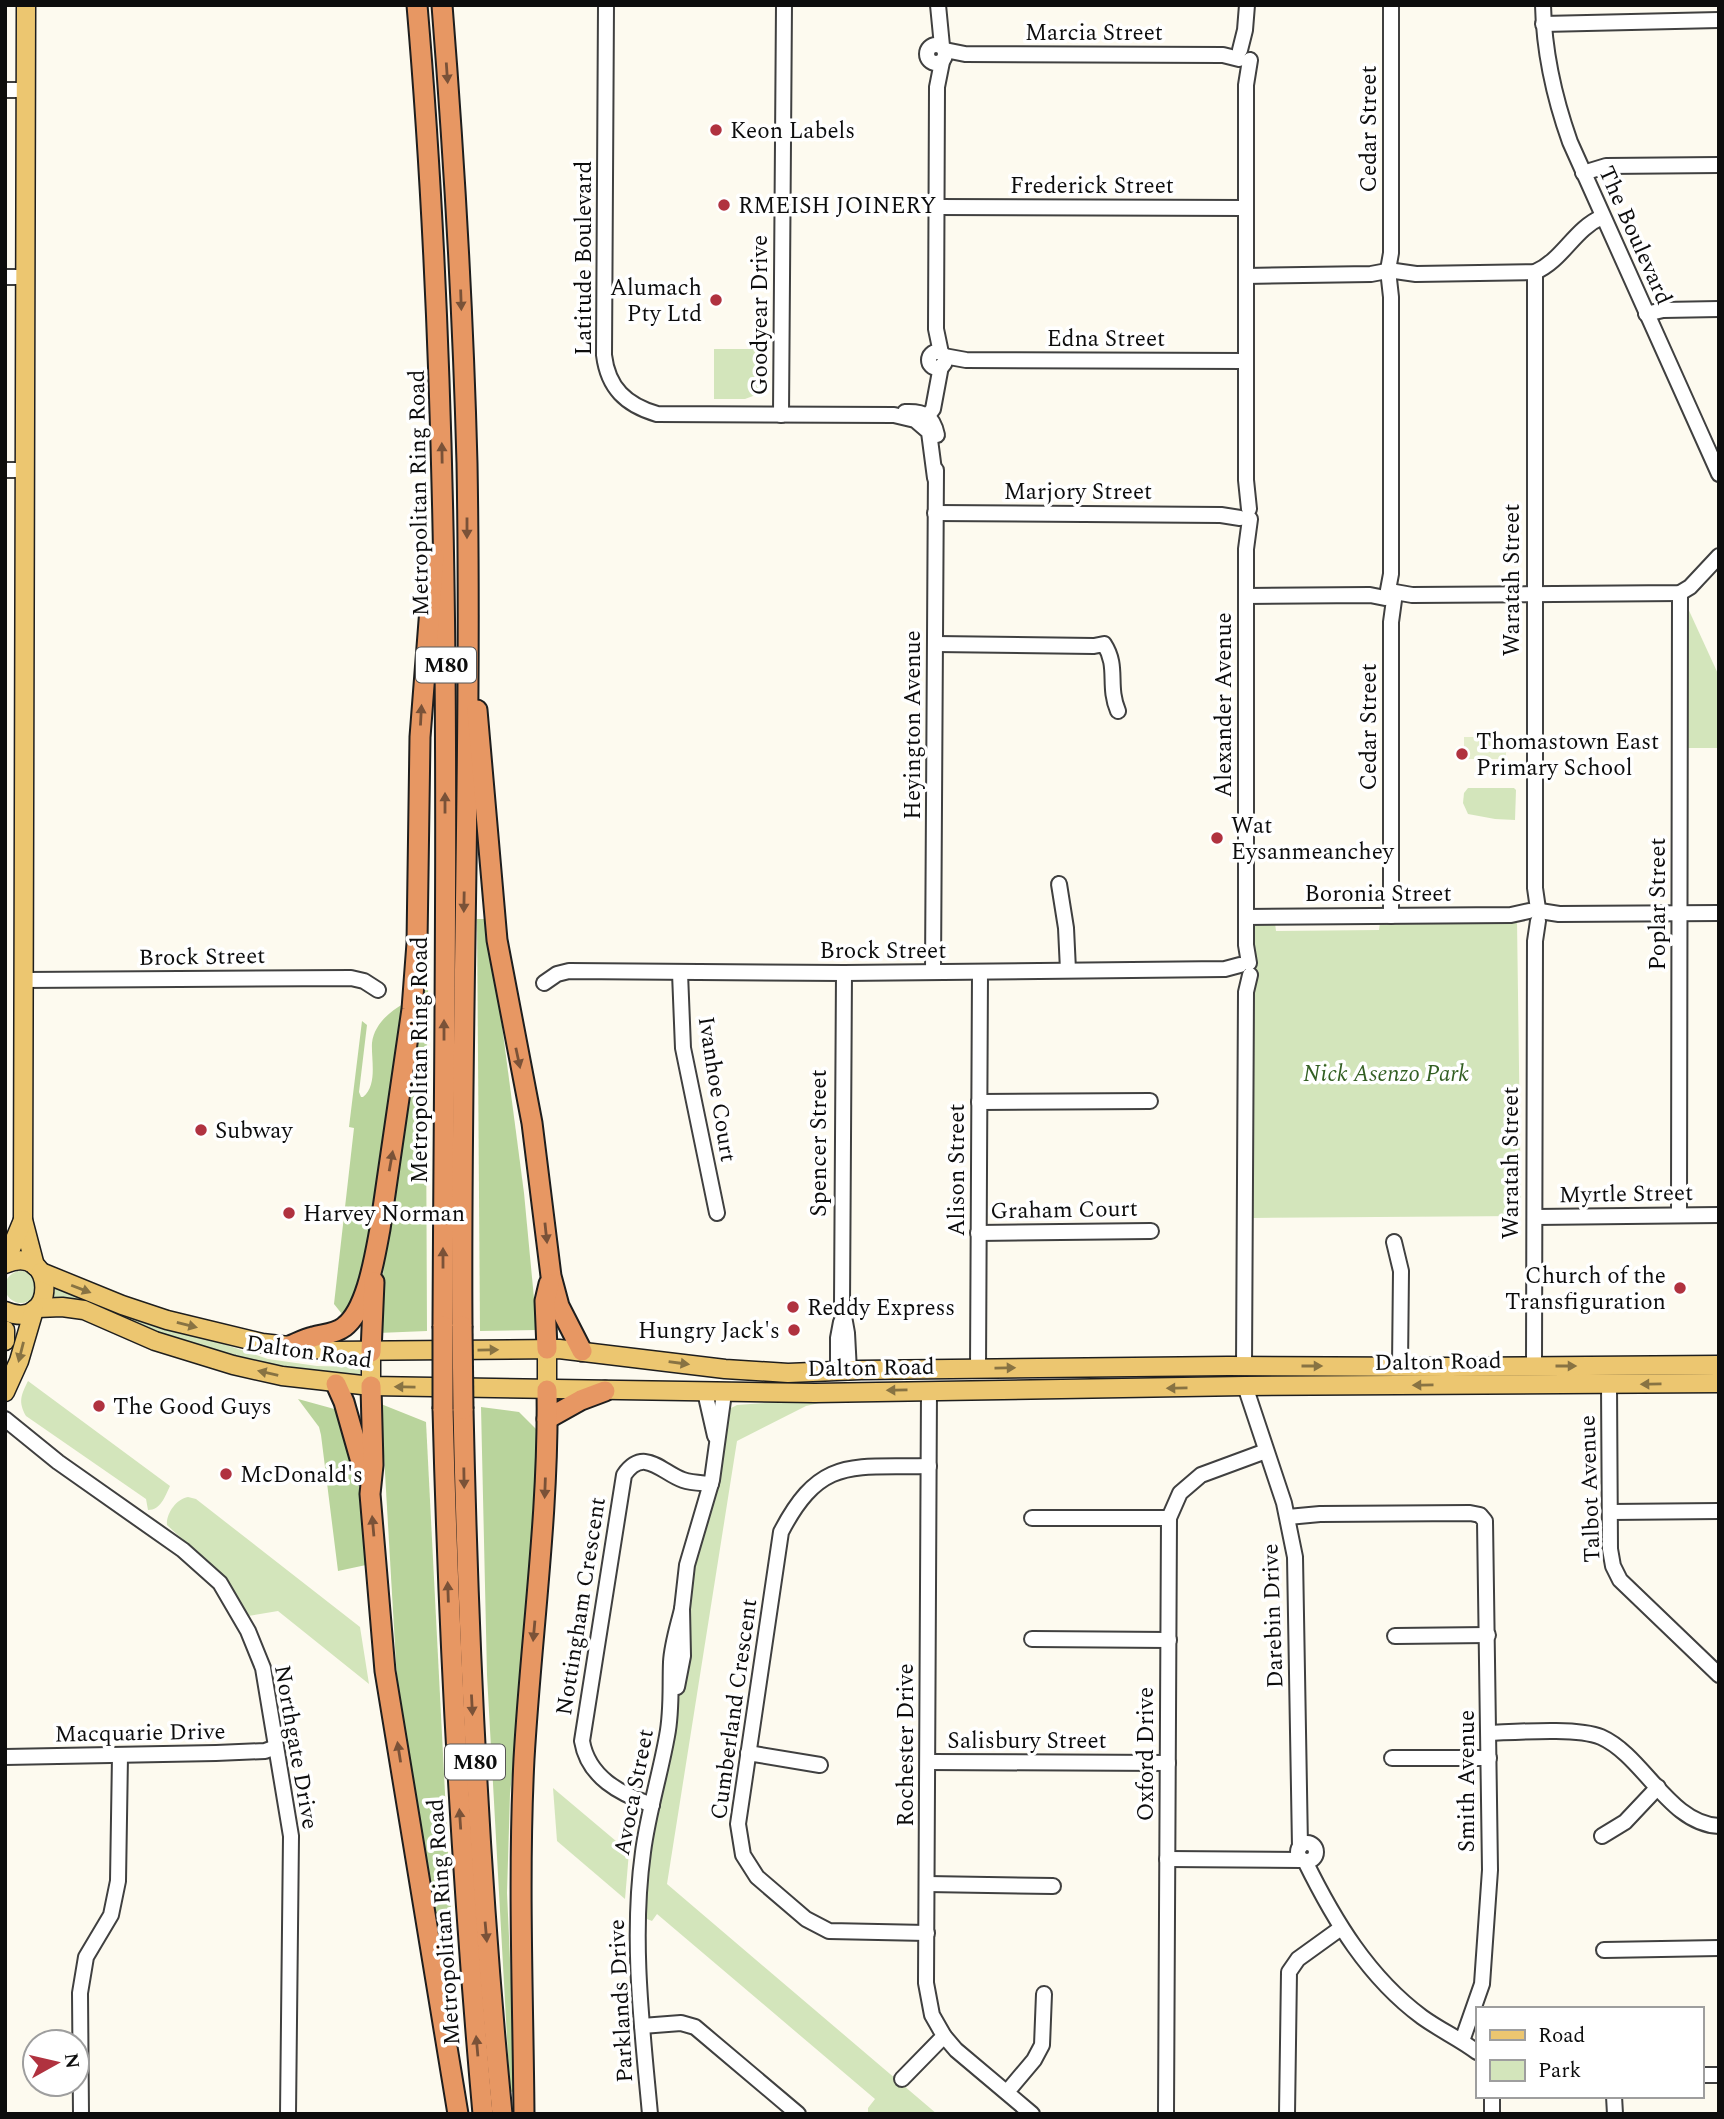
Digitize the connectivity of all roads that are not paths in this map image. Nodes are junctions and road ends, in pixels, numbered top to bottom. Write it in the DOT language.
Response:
graph roads {
  1 [pos="26,5"];
  2 [pos="417,5"];
  3 [pos="442,5"];
  4 [pos="606,5"];
  5 [pos="784,5"];
  6 [pos="1247,5"];
  7 [pos="1391,5"];
  8 [pos="1543,5"];
  9 [pos="938,12"];
  10 [pos="1719,20"];
  11 [pos="1543,24"];
  12 [pos="939,54"];
  13 [pos="1243,55"];
  14 [pos="5,90"];
  15 [pos="25,90"];
  16 [pos="1719,165"];
  17 [pos="1583,173"];
  18 [pos="937,207"];
  19 [pos="1246,208"];
  20 [pos="1602,217"];
  21 [pos="1535,272"];
  22 [pos="1391,275"];
  23 [pos="1246,276"];
  24 [pos="5,277"];
  25 [pos="24,277"];
  26 [pos="1719,309"];
  27 [pos="1646,314"];
  28 [pos="939,360"];
  29 [pos="1246,361"];
  30 [pos="781,415"];
  31 [pos="925,417"];
  32 [pos="1715,458"];
  33 [pos="14,470"];
  34 [pos="1719,474"];
  35 [pos="443,502"];
  36 [pos="935,513"];
  37 [pos="1243,515"];
  38 [pos="1719,556"];
  39 [pos="1680,593"];
  40 [pos="1535,594"];
  41 [pos="1391,595"];
  42 [pos="1246,596"];
  43 [pos="468,601"];
  44 [pos="936,644"];
  45 [pos="1118,711"];
  46 [pos="1059,884"];
  47 [pos="1679,913"];
  48 [pos="1719,913"];
  49 [pos="1535,915"];
  50 [pos="1391,916"];
  51 [pos="1246,917"];
  52 [pos="1244,969"];
  53 [pos="1068,971"];
  54 [pos="680,972"];
  55 [pos="933,972"];
  56 [pos="980,972"];
  57 [pos="844,973"];
  58 [pos="24,980"];
  59 [pos="544,983"];
  60 [pos="378,990"];
  61 [pos="1150,1101"];
  62 [pos="979,1102"];
  63 [pos="717,1213"];
  64 [pos="1679,1215"];
  65 [pos="1719,1215"];
  66 [pos="1535,1217"];
  67 [pos="23,1220"];
  68 [pos="1151,1231"];
  69 [pos="978,1233"];
  70 [pos="1394,1242"];
  71 [pos="5,1263"];
  72 [pos="374,1264"];
  73 [pos="38,1269"];
  74 [pos="551,1276"];
  75 [pos="35,1309"];
  76 [pos="5,1311"];
  77 [pos="452,1326"];
  78 [pos="5,1330"];
  79 [pos="5,1341"];
  80 [pos="287,1347"];
  81 [pos="547,1349"];
  82 [pos="582,1351"];
  83 [pos="371,1352"];
  84 [pos="1719,1365"];
  85 [pos="1244,1366"];
  86 [pos="1400,1366"];
  87 [pos="978,1369"];
  88 [pos="843,1371"];
  89 [pos="1534,1375"];
  90 [pos="1719,1383"];
  91 [pos="336,1384"];
  92 [pos="1609,1384"];
  93 [pos="371,1386"];
  94 [pos="1245,1386"];
  95 [pos="547,1390"];
  96 [pos="929,1390"];
  97 [pos="605,1391"];
  98 [pos="843,1391"];
  99 [pos="5,1392"];
  100 [pos="705,1392"];
  101 [pos="724,1393"];
  102 [pos="453,1409"];
  103 [pos="5,1419"];
  104 [pos="547,1419"];
  105 [pos="716,1444"];
  106 [pos="1266,1451"];
  107 [pos="929,1466"];
  108 [pos="711,1484"];
  109 [pos="370,1494"];
  110 [pos="1719,1511"];
  111 [pos="1610,1512"];
  112 [pos="1288,1517"];
  113 [pos="1032,1518"];
  114 [pos="1170,1518"];
  115 [pos="1488,1635"];
  116 [pos="1395,1636"];
  117 [pos="1032,1639"];
  118 [pos="1169,1640"];
  119 [pos="1719,1675"];
  120 [pos="1489,1733"];
  121 [pos="276,1747"];
  122 [pos="748,1753"];
  123 [pos="5,1756"];
  124 [pos="120,1756"];
  125 [pos="1392,1758"];
  126 [pos="1489,1758"];
  127 [pos="928,1762"];
  128 [pos="1168,1763"];
  129 [pos="820,1765"];
  130 [pos="1658,1787"];
  131 [pos="652,1805"];
  132 [pos="1719,1826"];
  133 [pos="1602,1836"];
  134 [pos="1305,1853"];
  135 [pos="1167,1858"];
  136 [pos="927,1884"];
  137 [pos="1053,1885"];
  138 [pos="640,1887"];
  139 [pos="1341,1928"];
  140 [pos="927,1933"];
  141 [pos="1719,1948"];
  142 [pos="1604,1950"];
  143 [pos="1044,1994"];
  144 [pos="1477,2007"];
  145 [pos="1476,2015"];
  146 [pos="642,2026"];
  147 [pos="944,2036"];
  148 [pos="1471,2046"];
  149 [pos="902,2079"];
  150 [pos="1007,2092"];
  151 [pos="80,2114"];
  152 [pos="288,2114"];
  153 [pos="458,2114"];
  154 [pos="483,2114"];
  155 [pos="502,2114"];
  156 [pos="524,2114"];
  157 [pos="650,2114"];
  158 [pos="798,2114"];
  159 [pos="1032,2114"];
  160 [pos="1166,2114"];
  161 [pos="1287,2114"];
  1 -- 15 [label="main road"];
  35 -- 2 [label="highway, Metropolitan Ring Road / M80, one-way"];
  3 -- 43 [label="highway, Metropolitan Ring Road / M80, one-way"];
  4 -- 30 [label="street, Latitude Boulevard"];
  5 -- 30 [label="street, Goodyear Drive"];
  6 -- 13 [label="street, Alexander Avenue"];
  7 -- 22 [label="street, Cedar Street"];
  8 -- 11 [label="street, The Boulevard"];
  9 -- 12 [label="street"];
  10 -- 11 [label="street"];
  11 -- 17 [label="street, The Boulevard"];
  12 -- 13 [label="street, Marcia Street"];
  12 -- 18 [label="street"];
  13 -- 19 [label="street, Alexander Avenue"];
  14 -- 15 [label="street"];
  15 -- 25 [label="main road"];
  16 -- 17 [label="street"];
  17 -- 20 [label="street, The Boulevard"];
  18 -- 19 [label="street, Frederick Street"];
  18 -- 28 [label="street"];
  19 -- 23 [label="street, Alexander Avenue"];
  20 -- 21 [label="street"];
  20 -- 27 [label="street, The Boulevard"];
  21 -- 22 [label="street"];
  21 -- 40 [label="street, Waratah Street"];
  22 -- 23 [label="street"];
  22 -- 41 [label="street, Cedar Street"];
  23 -- 29 [label="street, Alexander Avenue"];
  24 -- 25 [label="street"];
  25 -- 33 [label="main road"];
  26 -- 27 [label="street"];
  27 -- 32 [label="street, The Boulevard"];
  28 -- 29 [label="street, Edna Street"];
  28 -- 31 [label="street"];
  29 -- 37 [label="street, Alexander Avenue"];
  30 -- 31 [label="street, Latitude Boulevard"];
  31 -- 36 [label="street, Heyington Avenue"];
  32 -- 34 [label="street, The Boulevard"];
  33 -- 58 [label="main road"];
  72 -- 35 [label="highway, one-way"];
  77 -- 35 [label="highway, Metropolitan Ring Road / M80, one-way"];
  36 -- 37 [label="street, Marjory Street"];
  36 -- 44 [label="street, Heyington Avenue"];
  37 -- 42 [label="street, Alexander Avenue"];
  38 -- 39 [label="street"];
  39 -- 40 [label="street"];
  39 -- 47 [label="street, Poplar Street"];
  40 -- 41 [label="street"];
  40 -- 49 [label="street, Waratah Street"];
  41 -- 42 [label="street"];
  41 -- 50 [label="street, Cedar Street"];
  42 -- 51 [label="street, Alexander Avenue"];
  43 -- 74 [label="highway, one-way"];
  43 -- 77 [label="highway, Metropolitan Ring Road / M80, one-way"];
  44 -- 45 [label="street"];
  44 -- 55 [label="street, Heyington Avenue"];
  46 -- 53 [label="street"];
  47 -- 48 [label="street, Boronia Street"];
  47 -- 49 [label="street, Boronia Street"];
  47 -- 64 [label="street, Poplar Street"];
  49 -- 50 [label="street, Boronia Street"];
  49 -- 66 [label="street, Waratah Street"];
  50 -- 51 [label="street, Boronia Street"];
  51 -- 52 [label="street, Alexander Avenue"];
  52 -- 53 [label="street, Brock Street"];
  52 -- 85 [label="street, Alexander Avenue"];
  53 -- 56 [label="street, Brock Street"];
  54 -- 57 [label="street, Brock Street"];
  54 -- 59 [label="street, Brock Street"];
  54 -- 63 [label="street, Ivanhoe Court"];
  55 -- 56 [label="street, Brock Street"];
  55 -- 57 [label="street, Brock Street"];
  56 -- 62 [label="street, Alison Street"];
  57 -- 88 [label="street, Spencer Street"];
  58 -- 60 [label="street, Brock Street"];
  58 -- 67 [label="main road"];
  61 -- 62 [label="street"];
  62 -- 69 [label="street, Alison Street"];
  64 -- 65 [label="street, Myrtle Street"];
  64 -- 66 [label="street, Myrtle Street"];
  66 -- 89 [label="street, Waratah Street"];
  67 -- 71 [label="main road"];
  67 -- 73 [label="main road"];
  68 -- 69 [label="street, Graham Court"];
  69 -- 87 [label="street, Alison Street"];
  70 -- 86 [label="street"];
  71 -- 73 [label="main road, Dalton Road"];
  72 -- 80 [label="highway"];
  72 -- 83 [label="highway"];
  73 -- 75 [label="main road"];
  73 -- 80 [label="main road, Dalton Road, one-way"];
  74 -- 81 [label="highway"];
  74 -- 82 [label="highway"];
  75 -- 76 [label="main road, Dalton Road"];
  91 -- 75 [label="main road, Dalton Road, one-way"];
  75 -- 99 [label="main road, one-way"];
  77 -- 102 [label="highway, Metropolitan Ring Road / M80, bridge"];
  78 -- 79 [label="main road"];
  80 -- 83 [label="main road, Dalton Road"];
  81 -- 82 [label="main road, Dalton Road"];
  83 -- 81 [label="main road, Dalton Road, one-way"];
  81 -- 95 [label="main road"];
  82 -- 88 [label="main road, Dalton Road, one-way"];
  83 -- 93 [label="main road"];
  89 -- 84 [label="main road, Dalton Road, one-way"];
  85 -- 86 [label="main road, Dalton Road, one-way"];
  87 -- 85 [label="main road, Dalton Road, one-way"];
  85 -- 94 [label="main road"];
  86 -- 89 [label="main road, Dalton Road"];
  87 -- 88 [label="main road, Dalton Road"];
  88 -- 98 [label="main road, Spencer Street"];
  89 -- 92 [label="main road, Dalton Road"];
  89 -- 94 [label="main road, Dalton Road, one-way"];
  90 -- 92 [label="main road, Dalton Road, one-way"];
  91 -- 93 [label="main road, Dalton Road"];
  91 -- 109 [label="highway"];
  92 -- 111 [label="street, Talbot Avenue"];
  95 -- 93 [label="main road, Dalton Road, one-way"];
  93 -- 109 [label="highway"];
  94 -- 96 [label="main road, Dalton Road, one-way"];
  94 -- 106 [label="street, Darebin Drive"];
  95 -- 97 [label="main road, Dalton Road"];
  95 -- 104 [label="highway"];
  96 -- 98 [label="main road, Dalton Road, one-way"];
  96 -- 107 [label="street, Rochester Drive"];
  97 -- 100 [label="main road, Dalton Road"];
  97 -- 104 [label="highway"];
  98 -- 101 [label="main road, Dalton Road"];
  100 -- 101 [label="main road, Dalton Road"];
  100 -- 105 [label="street, Avoca Street"];
  101 -- 105 [label="street, Avoca Street"];
  154 -- 102 [label="highway, Metropolitan Ring Road / M80, one-way"];
  102 -- 155 [label="highway, Metropolitan Ring Road / M80, one-way"];
  103 -- 121 [label="street, Northgate Drive"];
  104 -- 156 [label="highway, one-way"];
  105 -- 108 [label="street, Avoca Street"];
  106 -- 112 [label="street, Darebin Drive"];
  106 -- 114 [label="street, Oxford Drive"];
  107 -- 122 [label="street, Cumberland Crescent"];
  107 -- 127 [label="street, Rochester Drive"];
  108 -- 131 [label="street, Avoca Street"];
  108 -- 131 [label="street, Nottingham Crescent"];
  153 -- 109 [label="highway, one-way"];
  110 -- 111 [label="street"];
  111 -- 119 [label="street, Talbot Avenue"];
  112 -- 115 [label="street, Smith Avenue"];
  112 -- 134 [label="street, Darebin Drive"];
  113 -- 114 [label="street"];
  114 -- 118 [label="street, Oxford Drive"];
  115 -- 116 [label="street"];
  115 -- 120 [label="street, Smith Avenue"];
  117 -- 118 [label="street"];
  118 -- 128 [label="street, Oxford Drive"];
  120 -- 126 [label="street, Smith Avenue"];
  120 -- 130 [label="street"];
  121 -- 124 [label="street, Macquarie Drive"];
  121 -- 152 [label="street, Northgate Drive"];
  122 -- 129 [label="street"];
  122 -- 140 [label="street, Cumberland Crescent"];
  123 -- 124 [label="street, Macquarie Drive"];
  124 -- 151 [label="street"];
  125 -- 126 [label="street"];
  126 -- 144 [label="street, Smith Avenue"];
  127 -- 128 [label="street, Salisbury Street"];
  127 -- 136 [label="street, Rochester Drive"];
  128 -- 135 [label="street, Oxford Drive"];
  130 -- 132 [label="street"];
  130 -- 133 [label="street"];
  131 -- 138 [label="street, Avoca Street"];
  134 -- 135 [label="street"];
  134 -- 139 [label="street, Darebin Drive"];
  135 -- 160 [label="street, Oxford Drive"];
  136 -- 137 [label="street"];
  136 -- 140 [label="street, Rochester Drive"];
  138 -- 146 [label="street, Parklands Drive"];
  139 -- 148 [label="street, Darebin Drive"];
  139 -- 161 [label="street"];
  140 -- 147 [label="street, Rochester Drive"];
  141 -- 142 [label="street"];
  143 -- 150 [label="street"];
  145 -- 148 [label="street, Smith Avenue"];
  146 -- 157 [label="street, Parklands Drive"];
  146 -- 158 [label="street"];
  147 -- 149 [label="street"];
  147 -- 150 [label="street"];
  150 -- 159 [label="street"];
}
